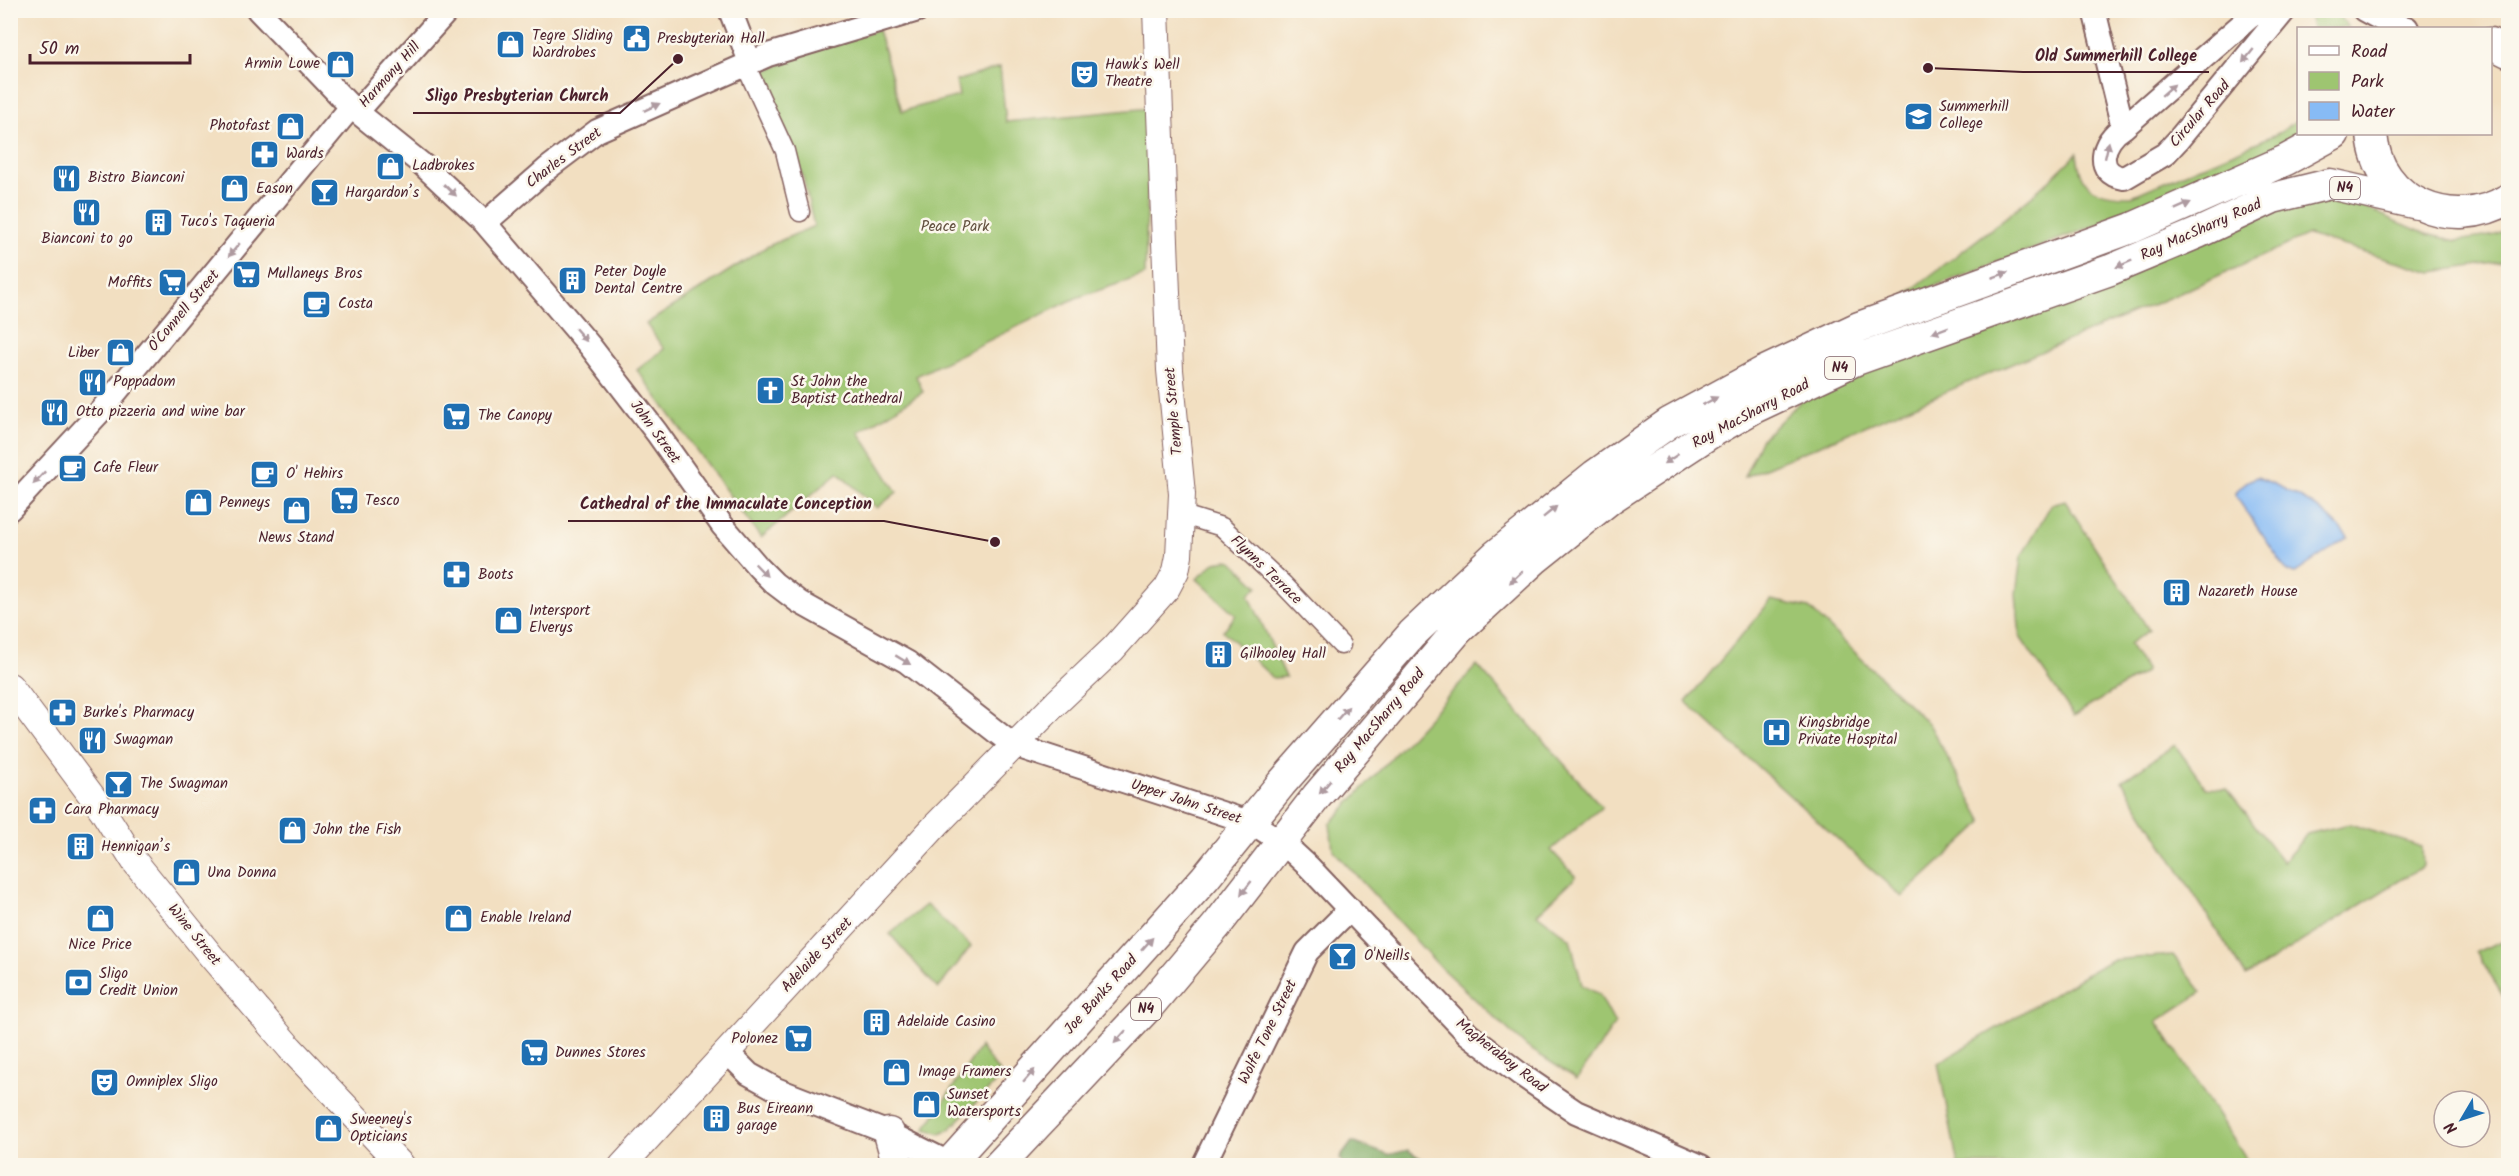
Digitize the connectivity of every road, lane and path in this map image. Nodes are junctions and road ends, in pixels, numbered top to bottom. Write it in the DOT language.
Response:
graph roads {
  1 [pos="258,10"];
  2 [pos="448,10"];
  3 [pos="730,10"];
  4 [pos="918,10"];
  5 [pos="1156,10"];
  6 [pos="2094,10"];
  7 [pos="2261,10"];
  8 [pos="2285,10"];
  9 [pos="2354,10"];
  10 [pos="2364,10"];
  11 [pos="2361,27"];
  12 [pos="2403,27"];
  13 [pos="2508,31"];
  14 [pos="2492,34"];
  15 [pos="2492,44"];
  16 [pos="2508,52"];
  17 [pos="748,63"];
  18 [pos="354,110"];
  19 [pos="2123,128"];
  20 [pos="2332,135"];
  21 [pos="2372,135"];
  22 [pos="2508,199"];
  23 [pos="2418,204"];
  24 [pos="800,212"];
  25 [pos="484,222"];
  26 [pos="10,509"];
  27 [pos="1180,514"];
  28 [pos="1341,645"];
  29 [pos="10,686"];
  30 [pos="1013,745"];
  31 [pos="1252,823"];
  32 [pos="1282,842"];
  33 [pos="1344,902"];
  34 [pos="727,1052"];
  35 [pos="889,1133"];
  36 [pos="951,1164"];
  37 [pos="402,1166"];
  38 [pos="622,1166"];
  39 [pos="898,1166"];
  40 [pos="998,1166"];
  41 [pos="1203,1166"];
  42 [pos="1701,1166"];
  1 -- 18 [label="street, John Street"];
  2 -- 18 [label="street, Harmony Hill"];
  3 -- 17 [label="street"];
  4 -- 17 [label="street, Charles Street"];
  5 -- 27 [label="main road, Temple Street"];
  6 -- 19 [label="street"];
  19 -- 7 [label="street, Circular Road, one-way"];
  8 -- 19 [label="street, Circular Road, one-way"];
  9 -- 11 [label="street"];
  10 -- 12 [label="street"];
  13 -- 14 [label="highway"];
  15 -- 16 [label="highway"];
  17 -- 24 [label="street"];
  25 -- 17 [label="street, Charles Street, one-way"];
  18 -- 25 [label="street, John Street, one-way"];
  18 -- 26 [label="street, O'Connell Street, one-way"];
  31 -- 20 [label="highway, Ray MacSharry Road / N4, one-way"];
  21 -- 23 [label="highway, N4"];
  22 -- 23 [label="highway, N4"];
  23 -- 32 [label="highway, Ray MacSharry Road / N4, one-way"];
  25 -- 30 [label="street, John Street, one-way"];
  27 -- 28 [label="street, Flynns Terrace"];
  27 -- 30 [label="main road, Temple Street"];
  29 -- 37 [label="main road, Wine Street"];
  30 -- 31 [label="street, Upper John Street"];
  30 -- 34 [label="main road, Adelaide Street"];
  31 -- 32 [label="street, Upper John Street"];
  36 -- 31 [label="highway, Joe Banks Road / N4, one-way"];
  32 -- 33 [label="street, Upper John Street"];
  32 -- 40 [label="highway, N4, one-way"];
  33 -- 41 [label="street, Wolfe Tone Street"];
  33 -- 42 [label="street, Magheraboy Road"];
  34 -- 35 [label="street"];
  34 -- 38 [label="main road, Adelaide Street"];
  35 -- 36 [label="street"];
  35 -- 39 [label="highway"];
}
